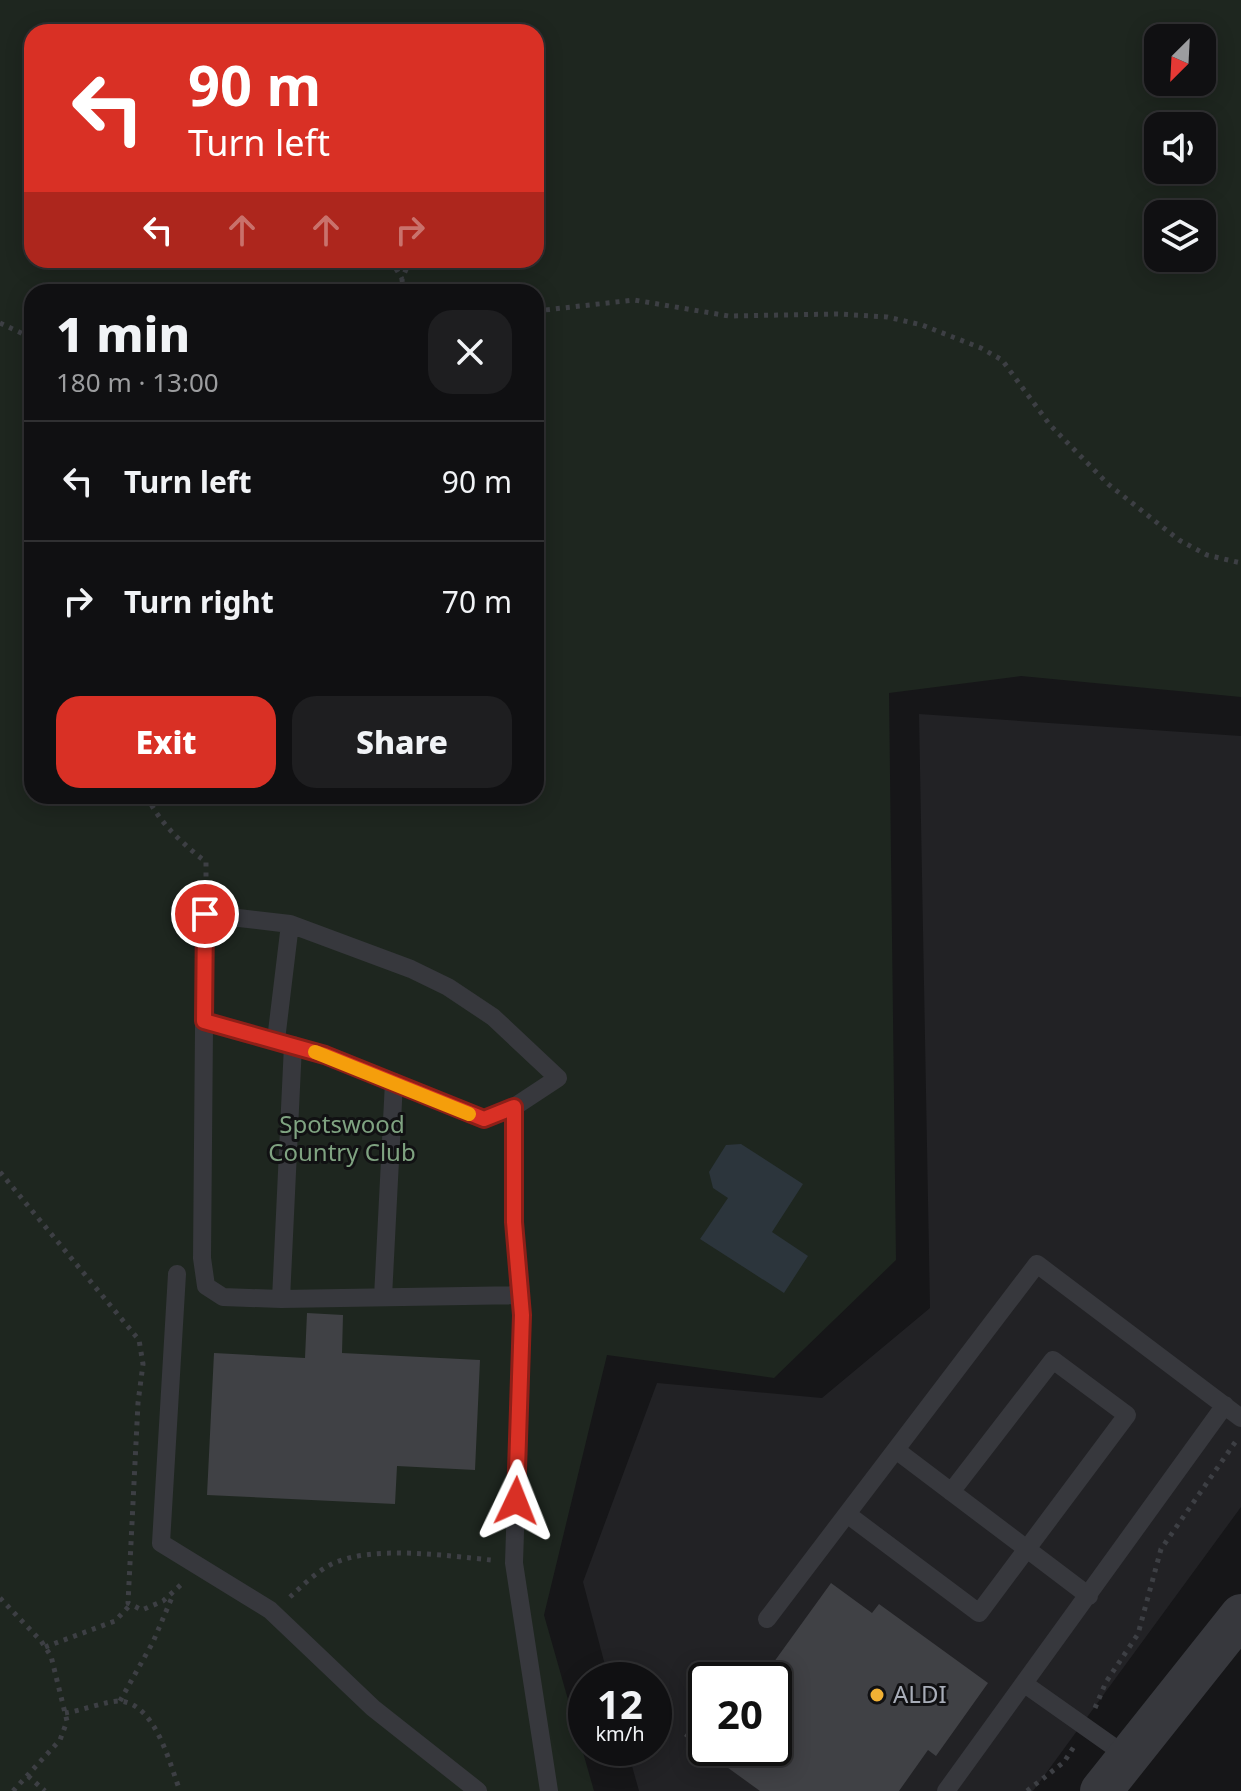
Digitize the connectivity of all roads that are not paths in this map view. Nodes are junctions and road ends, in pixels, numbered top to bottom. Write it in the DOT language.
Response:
graph roads {
  1 [pos="290,924"];
  2 [pos="204,1021"];
  3 [pos="284,1042"];
  4 [pos="394,1082"];
  5 [pos="514,1107"];
  6 [pos="177,1274"];
  7 [pos="521,1295"];
  8 [pos="383,1297"];
  9 [pos="281,1299"];
  10 [pos="1225,1405"];
  11 [pos="1241,1418"];
  12 [pos="896,1450"];
  13 [pos="951,1492"];
  14 [pos="847,1514"];
  15 [pos="1027,1549"];
  16 [pos="1089,1596"];
  17 [pos="1241,1615"];
  18 [pos="767,1619"];
  19 [pos="1026,1685"];
  20 [pos="1128,1757"];
  21 [pos="478,1791"];
  22 [pos="549,1791"];
  23 [pos="946,1791"];
  24 [pos="1101,1791"];
  1 -- 2 [label="lane"];
  1 -- 3 [label="lane"];
  1 -- 5 [label="lane"];
  2 -- 3 [label="lane"];
  2 -- 9 [label="lane"];
  3 -- 4 [label="lane"];
  3 -- 9 [label="lane"];
  4 -- 5 [label="lane"];
  4 -- 8 [label="lane"];
  5 -- 7 [label="lane"];
  6 -- 21 [label="lane"];
  7 -- 8 [label="lane"];
  7 -- 22 [label="lane"];
  8 -- 9 [label="lane"];
  10 -- 11 [label="lane"];
  10 -- 12 [label="lane"];
  10 -- 16 [label="lane"];
  12 -- 13 [label="lane"];
  12 -- 14 [label="lane"];
  13 -- 15 [label="lane"];
  13 -- 15 [label="lane"];
  14 -- 15 [label="lane"];
  14 -- 18 [label="lane"];
  15 -- 16 [label="lane"];
  16 -- 19 [label="lane"];
  17 -- 20 [label="street"];
  19 -- 20 [label="lane"];
  19 -- 23 [label="lane"];
  20 -- 24 [label="street"];
}
